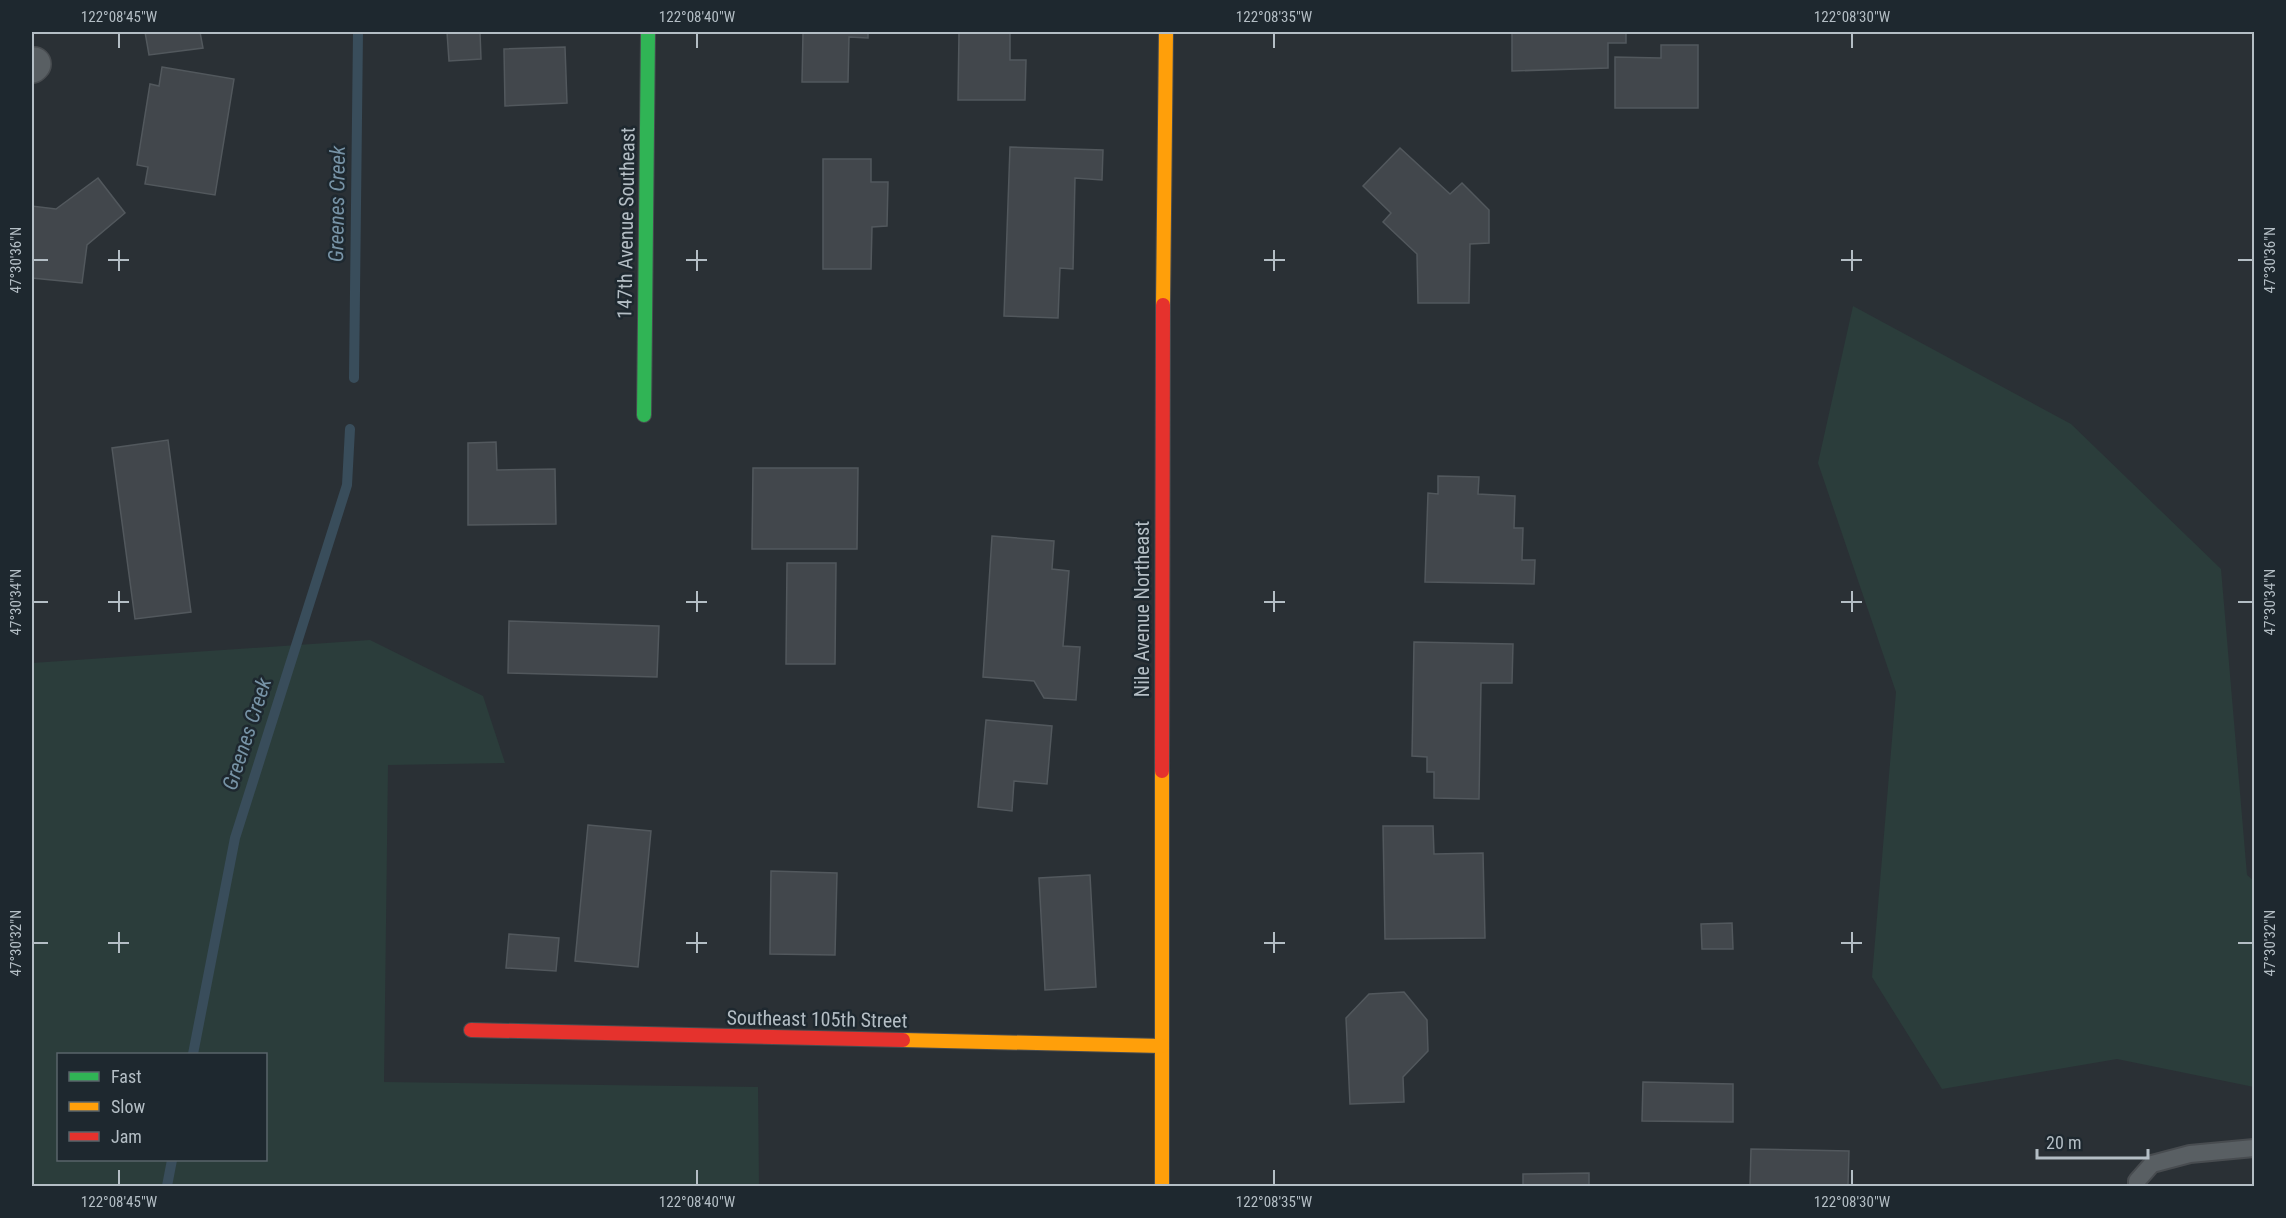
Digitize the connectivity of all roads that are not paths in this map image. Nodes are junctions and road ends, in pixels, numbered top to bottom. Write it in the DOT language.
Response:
graph roads {
  1 [pos="648,32"];
  2 [pos="1166,32"];
  3 [pos="644,415"];
  4 [pos="471,1030"];
  5 [pos="1162,1046"];
  6 [pos="2254,1148"];
  7 [pos="1162,1186"];
  8 [pos="2137,1186"];
  1 -- 3 [label="street, 147th Avenue Southeast"];
  2 -- 5 [label="street, Nile Avenue Northeast"];
  4 -- 5 [label="street, Southeast 105th Street"];
  5 -- 7 [label="street, Nile Avenue Northeast"];
  6 -- 8 [label="lane"];
}
